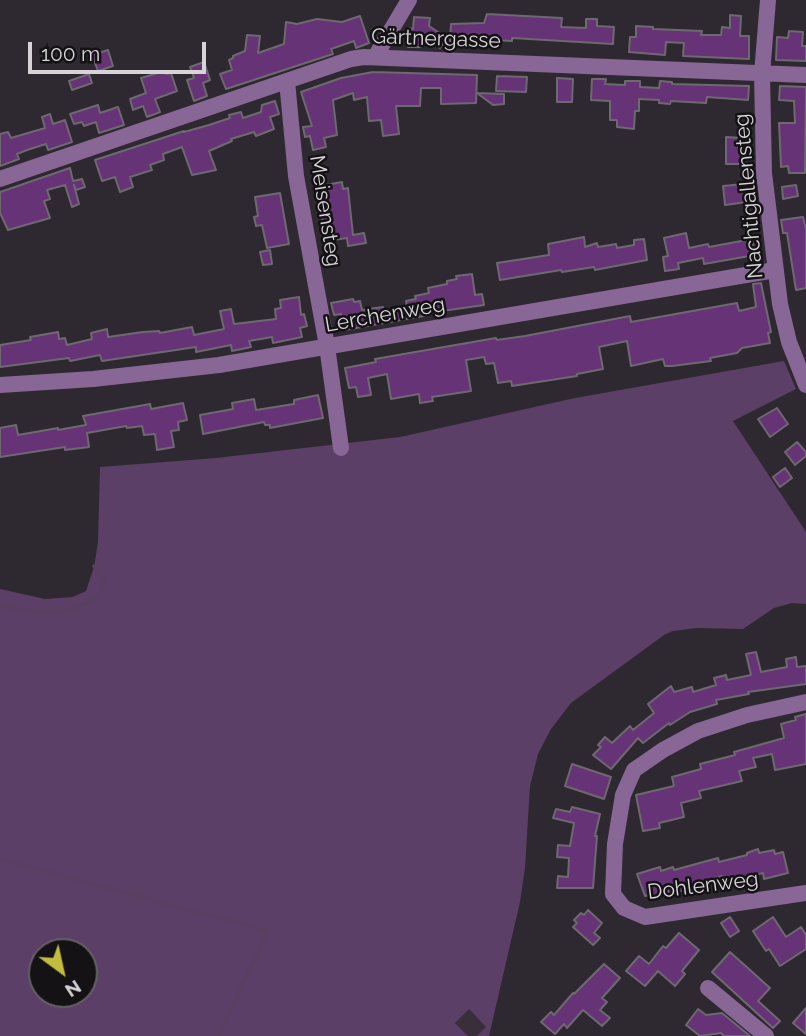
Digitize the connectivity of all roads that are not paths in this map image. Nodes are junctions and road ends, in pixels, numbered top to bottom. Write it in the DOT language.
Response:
graph roads {
  1 [pos="409,0"];
  2 [pos="768,0"];
  3 [pos="375,57"];
  4 [pos="762,74"];
  5 [pos="806,75"];
  6 [pos="287,81"];
  7 [pos="0,179"];
  8 [pos="775,270"];
  9 [pos="327,346"];
  10 [pos="0,385"];
  11 [pos="806,385"];
  12 [pos="341,448"];
  13 [pos="806,702"];
  14 [pos="806,892"];
  15 [pos="708,988"];
  16 [pos="766,1036"];
  1 -- 3 [label="street"];
  2 -- 4 [label="street, Nachtigallensteg"];
  3 -- 4 [label="street, Gärtnergasse"];
  3 -- 6 [label="street, Gärtnergasse"];
  4 -- 5 [label="street, Gärtnergasse"];
  4 -- 8 [label="street, Nachtigallensteg"];
  6 -- 7 [label="street, Gärtnergasse"];
  6 -- 9 [label="street, Meisensteg"];
  8 -- 9 [label="street, Lerchenweg"];
  8 -- 11 [label="street, Nachtigallensteg"];
  9 -- 10 [label="street, Lerchenweg"];
  9 -- 12 [label="street, Meisensteg"];
  13 -- 14 [label="street, Dohlenweg"];
  15 -- 16 [label="street"];
}
